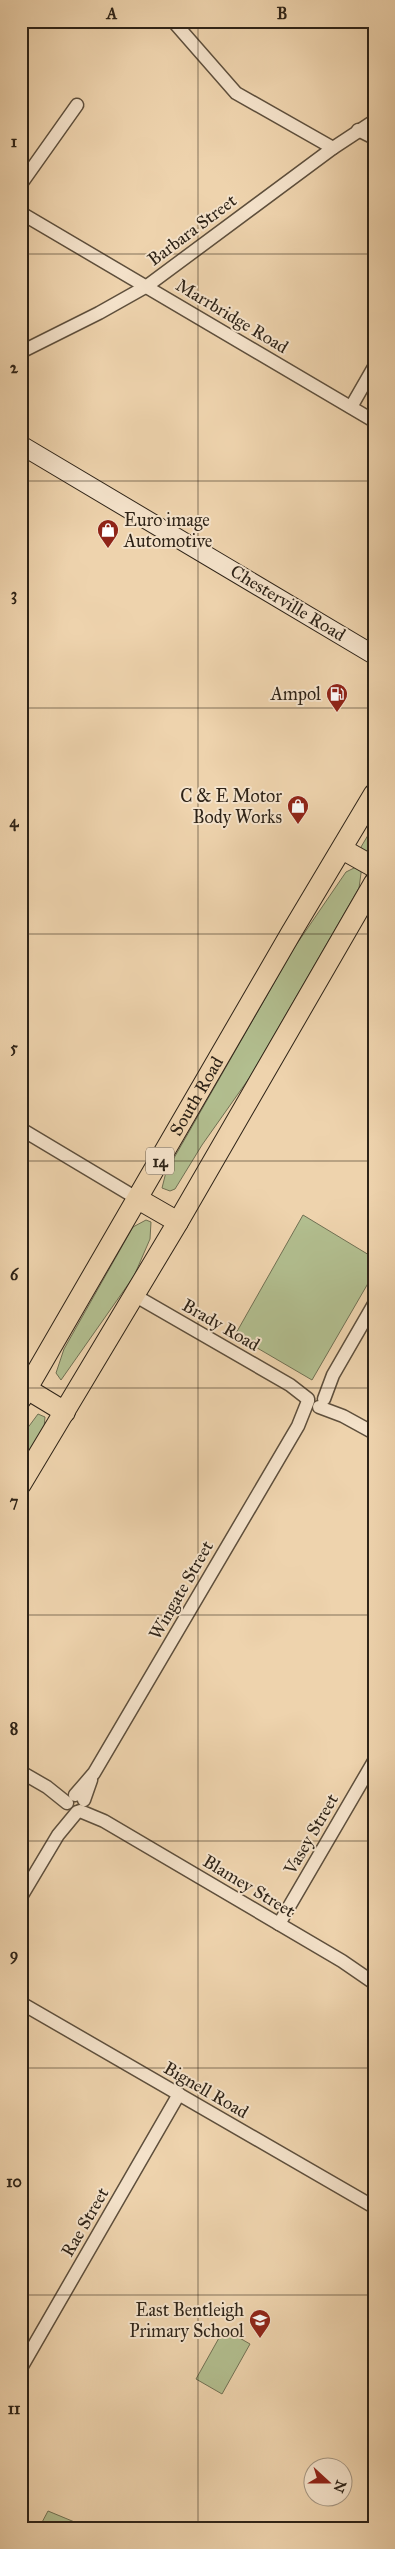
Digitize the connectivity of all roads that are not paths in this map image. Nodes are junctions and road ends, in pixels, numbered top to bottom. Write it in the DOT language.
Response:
graph roads {
  1 [pos="174,21"];
  2 [pos="77,105"];
  3 [pos="374,120"];
  4 [pos="358,130"];
  5 [pos="374,138"];
  6 [pos="333,148"];
  7 [pos="21,184"];
  8 [pos="21,213"];
  9 [pos="147,286"];
  10 [pos="21,352"];
  11 [pos="374,367"];
  12 [pos="351,407"];
  13 [pos="374,420"];
  14 [pos="21,444"];
  15 [pos="335,631"];
  16 [pos="374,641"];
  17 [pos="374,654"];
  18 [pos="374,794"];
  19 [pos="342,849"];
  20 [pos="374,867"];
  21 [pos="374,883"];
  22 [pos="21,1129"];
  23 [pos="138,1199"];
  24 [pos="178,1222"];
  25 [pos="134,1295"];
  26 [pos="374,1304"];
  27 [pos="23,1391"];
  28 [pos="316,1400"];
  29 [pos="65,1412"];
  30 [pos="374,1433"];
  31 [pos="21,1484"];
  32 [pos="374,1761"];
  33 [pos="21,1772"];
  34 [pos="76,1804"];
  35 [pos="21,1897"];
  36 [pos="278,1924"];
  37 [pos="374,1984"];
  38 [pos="21,2003"];
  39 [pos="179,2094"];
  40 [pos="374,2207"];
  41 [pos="21,2368"];
  1 -- 6 [label="street"];
  2 -- 7 [label="street"];
  3 -- 4 [label="street, Barbara Street"];
  4 -- 5 [label="street"];
  4 -- 6 [label="street, Barbara Street"];
  6 -- 9 [label="street, Barbara Street"];
  8 -- 9 [label="street, Marrbridge Road"];
  9 -- 10 [label="street, Barbara Street"];
  9 -- 12 [label="street, Marrbridge Road"];
  11 -- 12 [label="street"];
  12 -- 13 [label="street, Marrbridge Road"];
  14 -- 15 [label="main road, Chesterville Road"];
  15 -- 16 [label="main road"];
  15 -- 17 [label="main road, Chesterville Road"];
  18 -- 19 [label="highway, South Road / 14"];
  19 -- 20 [label="highway"];
  19 -- 23 [label="highway, South Road / 14"];
  21 -- 24 [label="highway"];
  22 -- 23 [label="street"];
  23 -- 24 [label="highway"];
  23 -- 27 [label="highway, South Road / 14"];
  24 -- 25 [label="highway"];
  25 -- 28 [label="street, Brady Road"];
  25 -- 29 [label="highway"];
  26 -- 28 [label="street, Wingate Street"];
  27 -- 29 [label="highway"];
  28 -- 30 [label="street, Brady Road"];
  28 -- 34 [label="street, Wingate Street"];
  29 -- 31 [label="highway"];
  32 -- 36 [label="street, Vasey Street"];
  33 -- 34 [label="street, Blamey Street"];
  34 -- 35 [label="street, Wingate Street"];
  34 -- 36 [label="street, Blamey Street"];
  36 -- 37 [label="street, Blamey Street"];
  38 -- 39 [label="street, Bignell Road"];
  39 -- 40 [label="street, Bignell Road"];
  39 -- 41 [label="street, Rae Street"];
}
